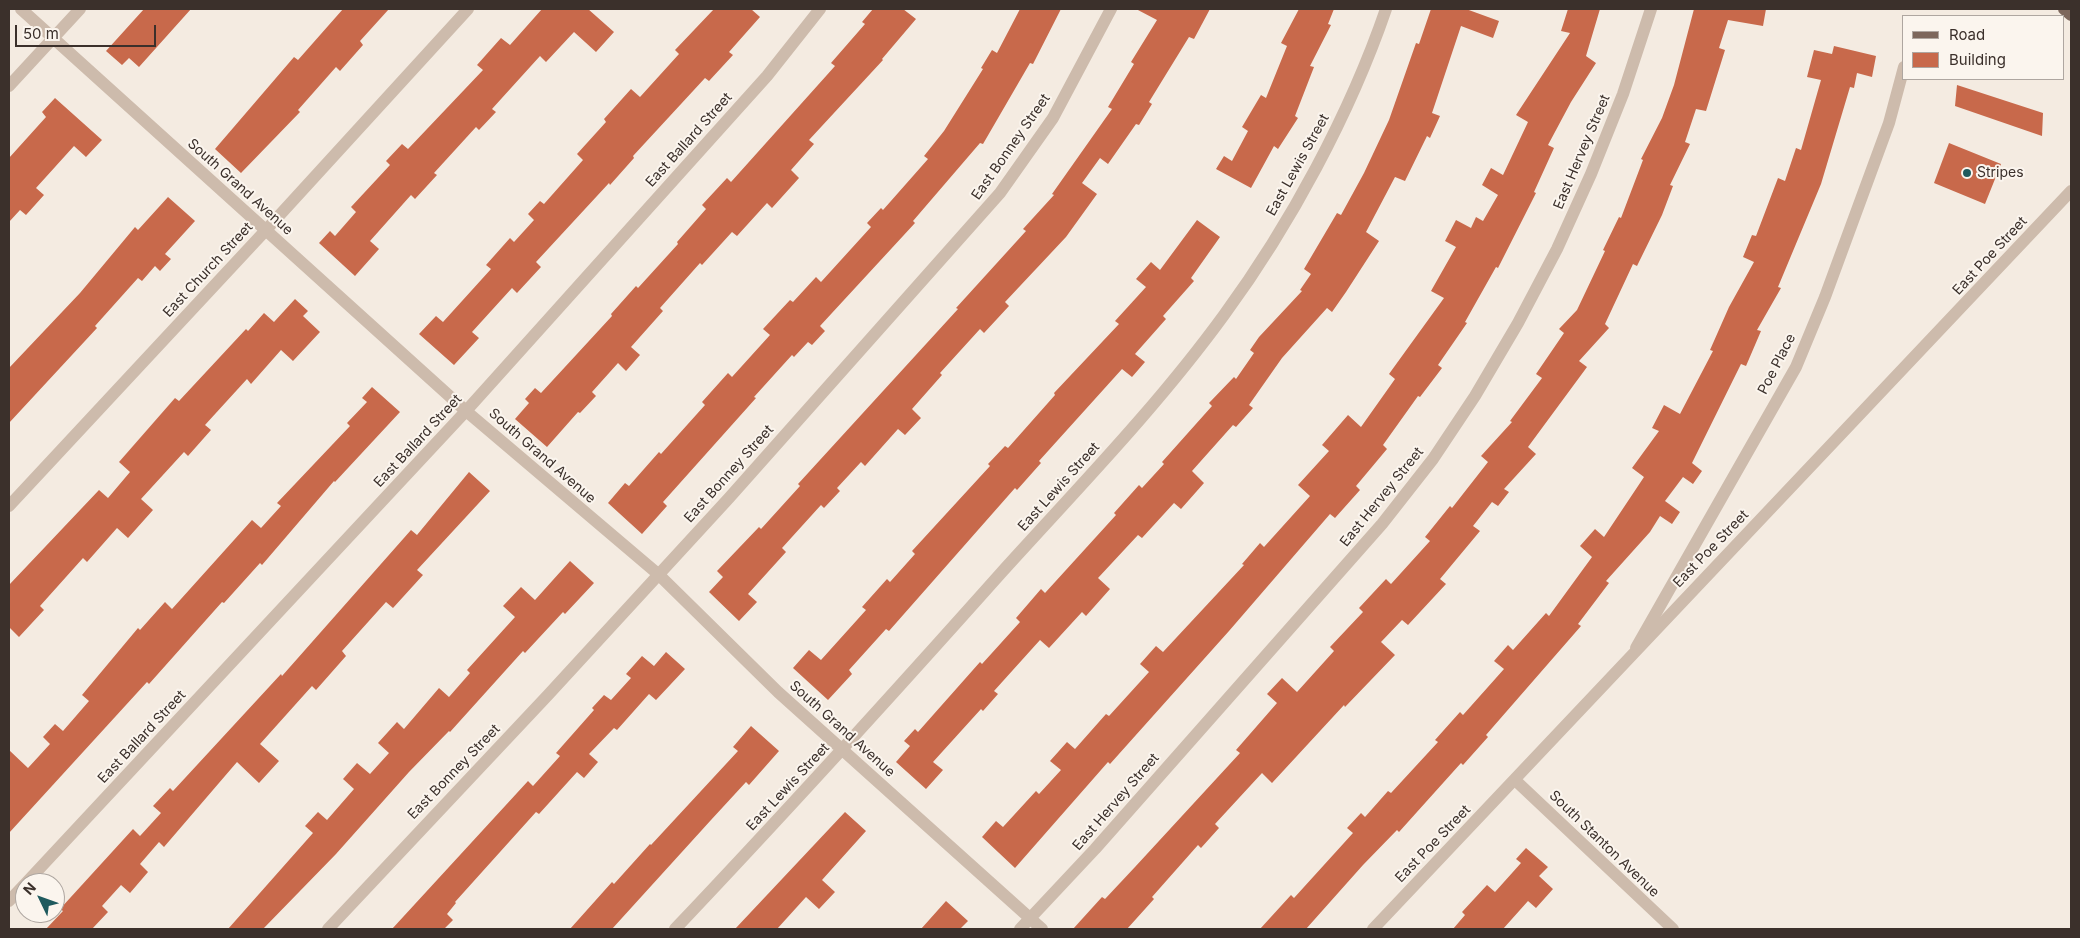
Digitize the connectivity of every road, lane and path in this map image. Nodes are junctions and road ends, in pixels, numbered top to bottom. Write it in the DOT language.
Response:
graph roads {
  1 [pos="20,9"];
  2 [pos="80,9"];
  3 [pos="468,9"];
  4 [pos="820,9"];
  5 [pos="1111,9"];
  6 [pos="1386,9"];
  7 [pos="1651,9"];
  8 [pos="2064,9"];
  9 [pos="2071,16"];
  10 [pos="53,38"];
  11 [pos="1902,74"];
  12 [pos="9,86"];
  13 [pos="2071,191"];
  14 [pos="266,230"];
  15 [pos="466,411"];
  16 [pos="9,506"];
  17 [pos="658,574"];
  18 [pos="1632,654"];
  19 [pos="843,750"];
  20 [pos="1515,780"];
  21 [pos="34,873"];
  22 [pos="1030,919"];
  23 [pos="328,929"];
  24 [pos="675,929"];
  25 [pos="1020,929"];
  26 [pos="1042,929"];
  27 [pos="1373,929"];
  28 [pos="1673,929"];
  1 -- 10 [label="street, South Grand Avenue"];
  2 -- 10 [label="street"];
  3 -- 14 [label="street, East Church Street"];
  4 -- 15 [label="street, East Ballard Street"];
  5 -- 17 [label="street, East Bonney Street"];
  6 -- 19 [label="street, East Lewis Street"];
  7 -- 22 [label="street, East Hervey Street"];
  8 -- 9 [label="main road"];
  10 -- 12 [label="street"];
  10 -- 14 [label="street, South Grand Avenue"];
  11 -- 18 [label="street, Poe Place"];
  13 -- 18 [label="street, East Poe Street"];
  14 -- 15 [label="street, South Grand Avenue"];
  14 -- 16 [label="street, East Church Street"];
  15 -- 17 [label="street, South Grand Avenue"];
  15 -- 21 [label="street, East Ballard Street"];
  17 -- 19 [label="street, South Grand Avenue"];
  17 -- 23 [label="street, East Bonney Street"];
  18 -- 20 [label="street, East Poe Street"];
  19 -- 22 [label="street, South Grand Avenue"];
  19 -- 24 [label="street, East Lewis Street"];
  20 -- 27 [label="street, East Poe Street"];
  20 -- 28 [label="street, South Stanton Avenue"];
  22 -- 25 [label="street, East Hervey Street"];
  22 -- 26 [label="street, South Grand Avenue"];
}
